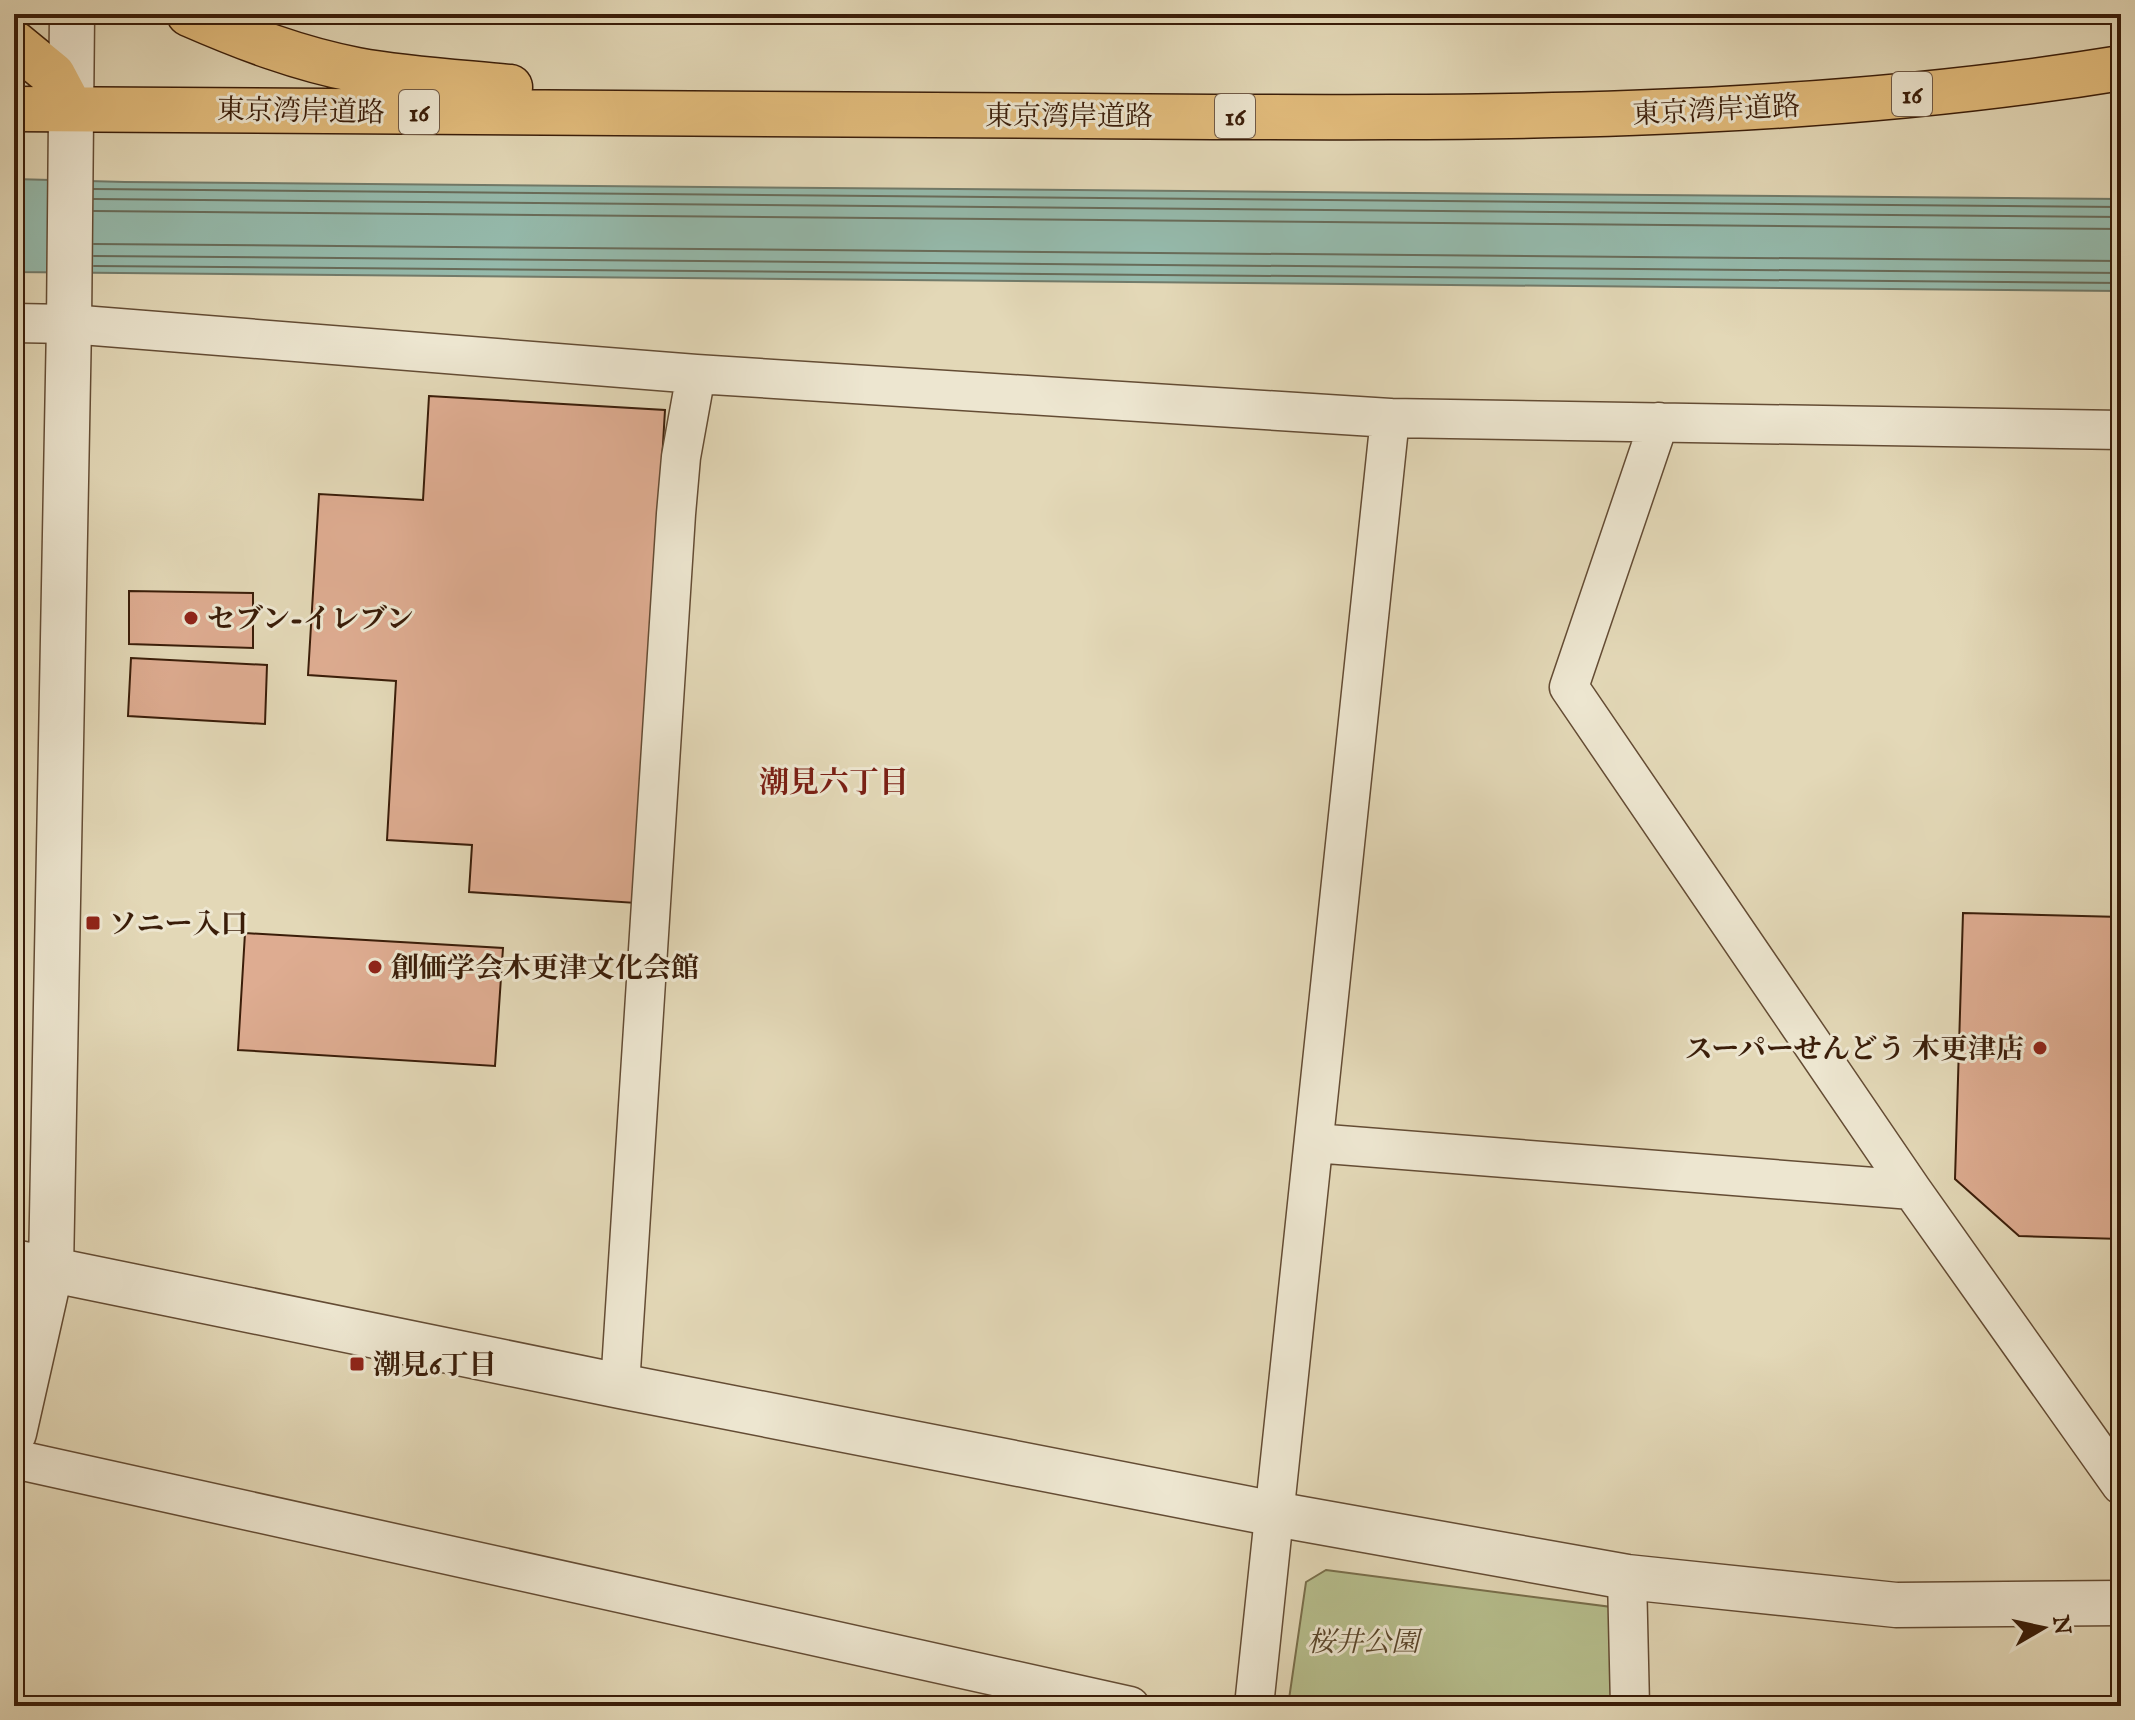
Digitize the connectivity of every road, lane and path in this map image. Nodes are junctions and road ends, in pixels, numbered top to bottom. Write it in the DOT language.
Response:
graph roads {
  1 [pos="72,14"];
  2 [pos="189,14"];
  3 [pos="14,43"];
  4 [pos="2121,68"];
  5 [pos="14,109"];
  6 [pos="71,109"];
  7 [pos="767,113"];
  8 [pos="14,323"];
  9 [pos="69,324"];
  10 [pos="696,374"];
  11 [pos="1390,418"];
  12 [pos="1659,422"];
  13 [pos="2121,430"];
  14 [pos="1314,1143"];
  15 [pos="1912,1190"];
  16 [pos="32,1266"];
  17 [pos="620,1386"];
  18 [pos="16,1411"];
  19 [pos="14,1459"];
  20 [pos="2121,1485"];
  21 [pos="1275,1514"];
  22 [pos="1627,1577"];
  23 [pos="2121,1603"];
  24 [pos="1130,1706"];
  25 [pos="1254,1706"];
  26 [pos="1630,1706"];
  1 -- 6 [label="street"];
  2 -- 7 [label="highway"];
  3 -- 6 [label="highway"];
  4 -- 7 [label="highway, 東京湾岸道路 / 16"];
  5 -- 6 [label="highway, 東京湾岸道路 / 16"];
  6 -- 7 [label="highway, 東京湾岸道路 / 16"];
  6 -- 9 [label="street"];
  8 -- 9 [label="street"];
  9 -- 10 [label="street"];
  9 -- 16 [label="street"];
  10 -- 11 [label="street"];
  10 -- 17 [label="street"];
  11 -- 12 [label="street"];
  11 -- 14 [label="street"];
  12 -- 13 [label="street"];
  12 -- 15 [label="street"];
  14 -- 15 [label="street"];
  14 -- 21 [label="street"];
  15 -- 20 [label="street"];
  16 -- 17 [label="street"];
  16 -- 18 [label="street"];
  17 -- 21 [label="street"];
  19 -- 24 [label="street"];
  21 -- 22 [label="street"];
  21 -- 25 [label="street"];
  22 -- 23 [label="street"];
  22 -- 26 [label="street"];
}
